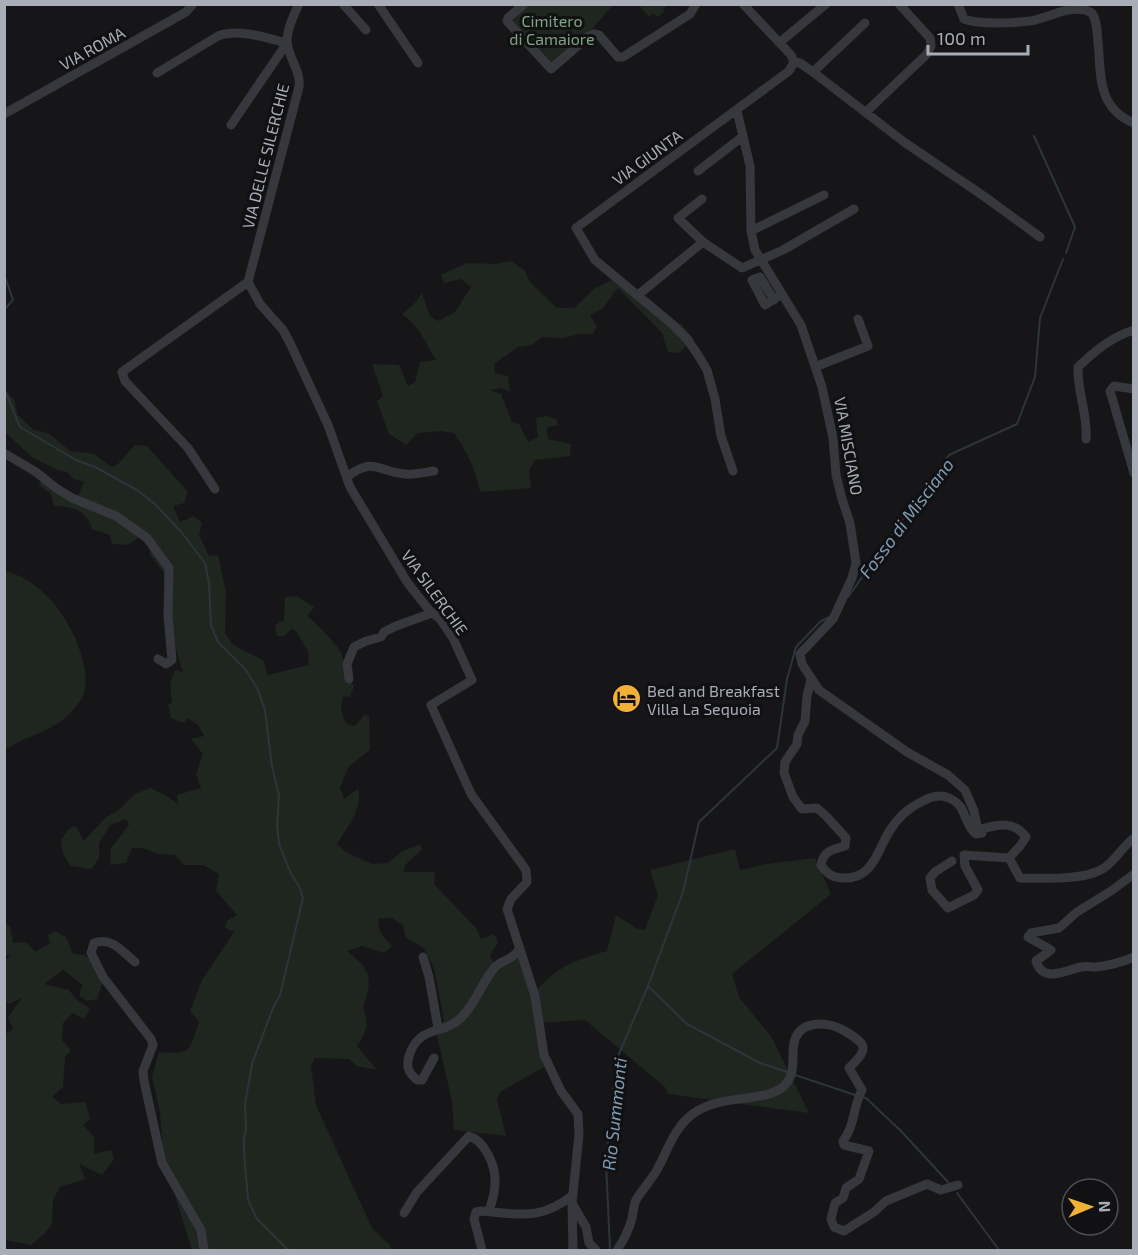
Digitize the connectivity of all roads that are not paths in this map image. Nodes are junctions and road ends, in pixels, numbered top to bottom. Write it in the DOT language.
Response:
graph roads {
  1 [pos="299,4"];
  2 [pos="343,4"];
  3 [pos="378,4"];
  4 [pos="524,4"];
  5 [pos="696,4"];
  6 [pos="743,4"];
  7 [pos="826,4"];
  8 [pos="899,4"];
  9 [pos="958,4"];
  10 [pos="193,5"];
  11 [pos="865,23"];
  12 [pos="366,30"];
  13 [pos="287,43"];
  14 [pos="779,43"];
  15 [pos="794,62"];
  16 [pos="418,63"];
  17 [pos="813,72"];
  18 [pos="157,73"];
  19 [pos="737,111"];
  20 [pos="866,112"];
  21 [pos="4,114"];
  22 [pos="1134,123"];
  23 [pos="231,125"];
  24 [pos="742,138"];
  25 [pos="698,171"];
  26 [pos="824,195"];
  27 [pos="702,199"];
  28 [pos="854,208"];
  29 [pos="751,231"];
  30 [pos="1040,237"];
  31 [pos="703,242"];
  32 [pos="761,261"];
  33 [pos="248,282"];
  34 [pos="638,295"];
  35 [pos="858,319"];
  36 [pos="1134,330"];
  37 [pos="815,368"];
  38 [pos="1134,389"];
  39 [pos="1086,439"];
  40 [pos="4,453"];
  41 [pos="434,471"];
  42 [pos="733,471"];
  43 [pos="1134,473"];
  44 [pos="347,477"];
  45 [pos="215,489"];
  46 [pos="432,613"];
  47 [pos="158,659"];
  48 [pos="349,679"];
  49 [pos="811,679"];
  50 [pos="982,829"];
  51 [pos="1134,838"];
  52 [pos="1009,858"];
  53 [pos="952,861"];
  54 [pos="1134,874"];
  55 [pos="520,948"];
  56 [pos="423,957"];
  57 [pos="1134,957"];
  58 [pos="135,962"];
  59 [pos="438,1028"];
  60 [pos="434,1058"];
  61 [pos="958,1185"];
  62 [pos="572,1199"];
  63 [pos="489,1211"];
  64 [pos="404,1213"];
  65 [pos="204,1251"];
  66 [pos="482,1251"];
  67 [pos="573,1251"];
  68 [pos="596,1251"];
  69 [pos="617,1251"];
  1 -- 13 [label="street"];
  2 -- 12 [label="street"];
  3 -- 16 [label="street"];
  4 -- 5 [label="street"];
  6 -- 14 [label="street"];
  7 -- 14 [label="street"];
  8 -- 20 [label="street"];
  9 -- 22 [label="street"];
  10 -- 21 [label="street, VIA ROMA"];
  11 -- 17 [label="street"];
  13 -- 18 [label="street"];
  13 -- 23 [label="street"];
  13 -- 33 [label="street, VIA DELLE SILERCHIE"];
  14 -- 15 [label="street"];
  15 -- 17 [label="street"];
  15 -- 19 [label="street"];
  17 -- 20 [label="street"];
  19 -- 24 [label="street, VIA MISCIANO"];
  19 -- 34 [label="street, VIA GIUNTA"];
  20 -- 30 [label="street"];
  24 -- 25 [label="street"];
  24 -- 29 [label="street, VIA MISCIANO"];
  26 -- 29 [label="street"];
  27 -- 31 [label="street"];
  28 -- 32 [label="street"];
  29 -- 32 [label="street, VIA MISCIANO"];
  31 -- 32 [label="street"];
  31 -- 34 [label="street"];
  32 -- 37 [label="street, VIA MISCIANO"];
  33 -- 44 [label="street, VIA SILERCHIE"];
  33 -- 45 [label="street"];
  34 -- 42 [label="street"];
  35 -- 37 [label="street"];
  36 -- 39 [label="street"];
  37 -- 49 [label="street, VIA MISCIANO"];
  38 -- 43 [label="street"];
  40 -- 47 [label="street"];
  41 -- 44 [label="street"];
  44 -- 46 [label="street, VIA SILERCHIE"];
  46 -- 48 [label="street"];
  46 -- 55 [label="street, VIA SILERCHIE"];
  49 -- 50 [label="street, VIA MISCIANO"];
  49 -- 50 [label="street, VIA MISCIANO"];
  50 -- 52 [label="street"];
  51 -- 52 [label="street"];
  52 -- 53 [label="street"];
  54 -- 57 [label="street"];
  55 -- 59 [label="street"];
  55 -- 62 [label="street, VIA SILERCHIE"];
  56 -- 59 [label="street"];
  58 -- 65 [label="street"];
  59 -- 60 [label="street"];
  61 -- 69 [label="street"];
  62 -- 63 [label="street"];
  62 -- 67 [label="street"];
  62 -- 68 [label="street"];
  63 -- 64 [label="street"];
  63 -- 66 [label="street"];
}
